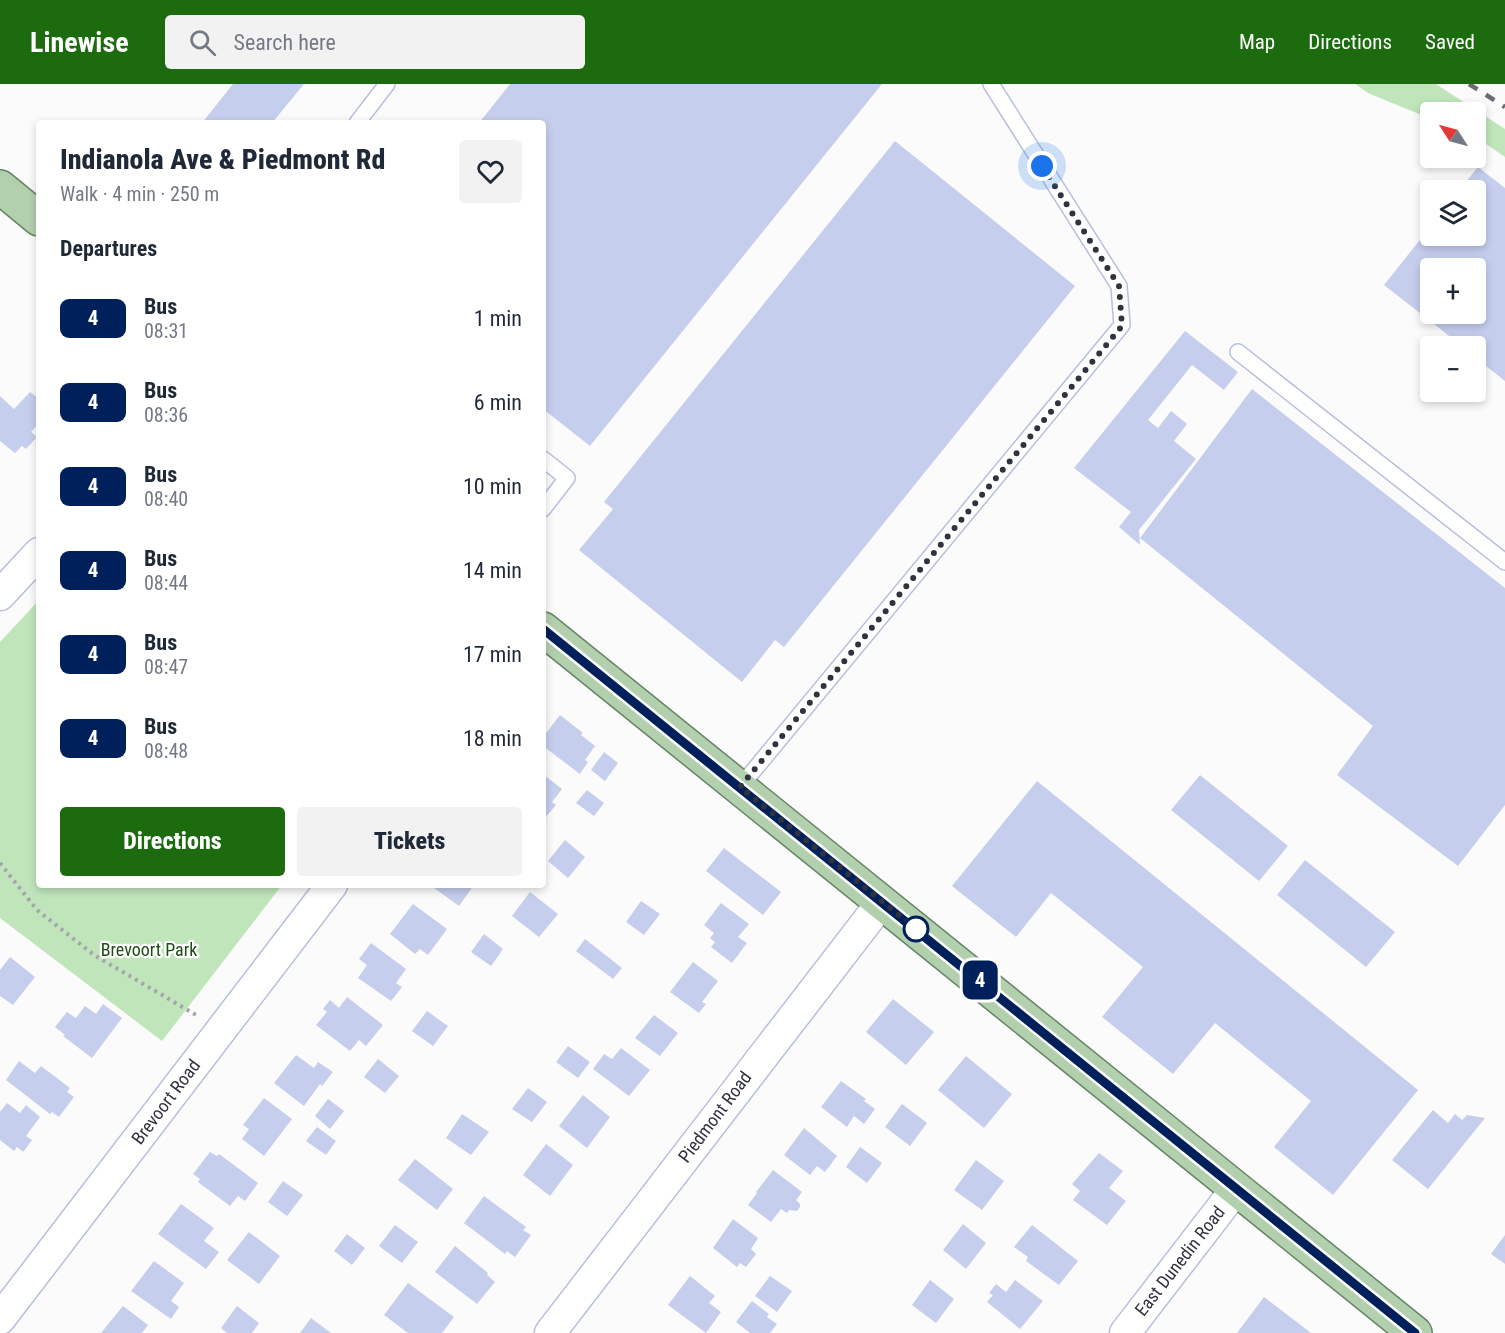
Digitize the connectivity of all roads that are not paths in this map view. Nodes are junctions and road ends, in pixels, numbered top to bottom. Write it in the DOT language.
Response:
graph roads {
  1 [pos="387,84"];
  2 [pos="991,84"];
  3 [pos="359,120"];
  4 [pos="0,187"];
  5 [pos="36,217"];
  6 [pos="1238,352"];
  7 [pos="546,461"];
  8 [pos="546,505"];
  9 [pos="36,556"];
  10 [pos="1505,562"];
  11 [pos="0,595"];
  12 [pos="546,631"];
  13 [pos="740,787"];
  14 [pos="330,888"];
  15 [pos="882,902"];
  16 [pos="1236,1189"];
  17 [pos="0,1319"];
  18 [pos="550,1333"];
  19 [pos="1125,1333"];
  20 [pos="1416,1333"];
  1 -- 3 [label="lane"];
  2 -- 13 [label="lane"];
  4 -- 5 [label="main road"];
  6 -- 10 [label="lane"];
  7 -- 8 [label="lane"];
  9 -- 11 [label="street"];
  12 -- 13 [label="main road"];
  13 -- 15 [label="main road"];
  14 -- 17 [label="street, Brevoort Road"];
  15 -- 16 [label="main road"];
  15 -- 18 [label="street, Piedmont Road"];
  16 -- 19 [label="street, East Dunedin Road"];
  16 -- 20 [label="main road"];
}
